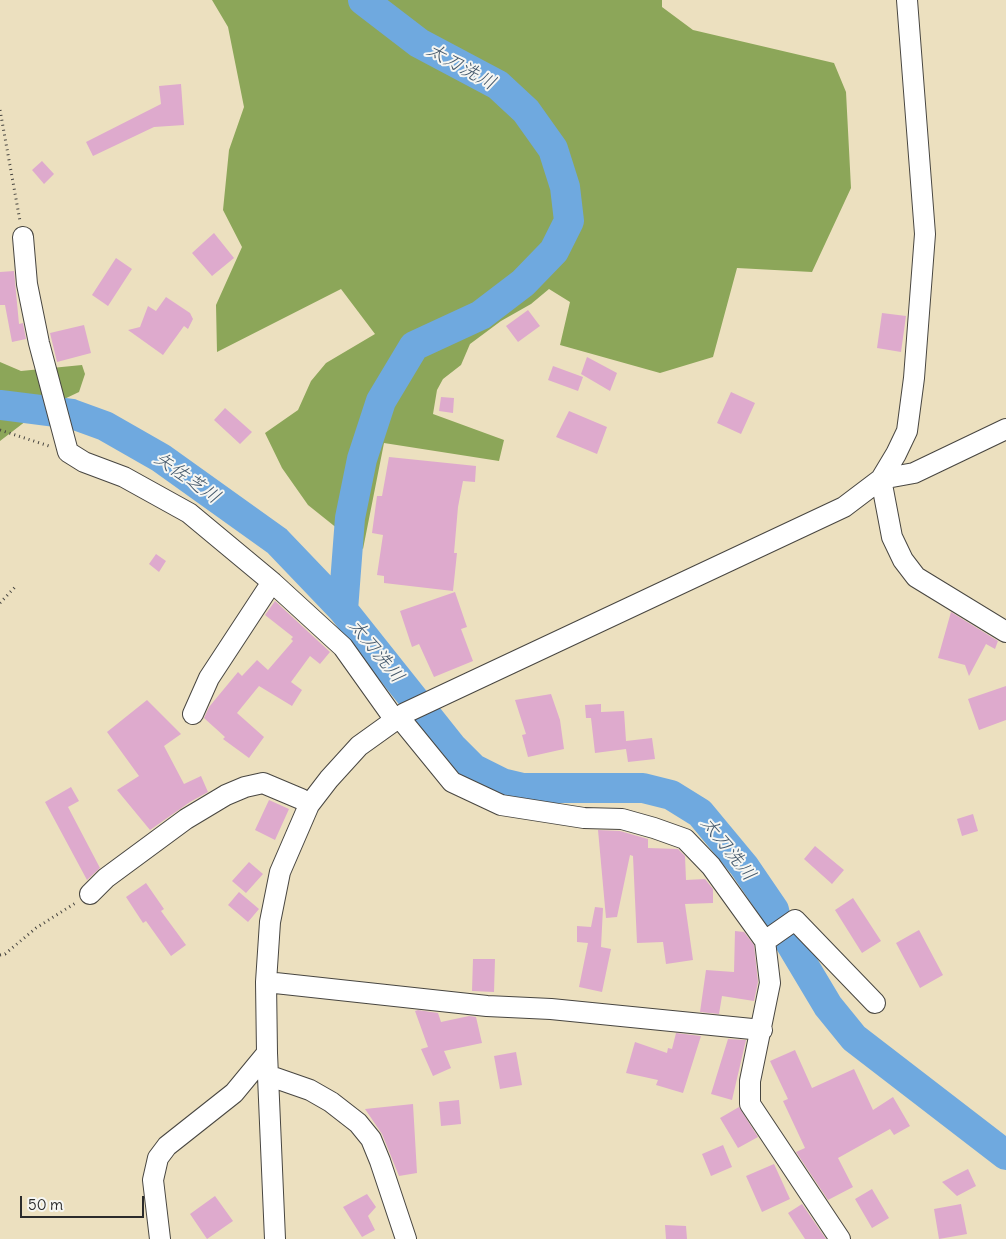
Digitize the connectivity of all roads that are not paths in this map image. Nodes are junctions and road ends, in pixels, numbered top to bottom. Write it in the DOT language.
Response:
graph roads {
  1 [pos="907,0"];
  2 [pos="23,237"];
  3 [pos="1006,430"];
  4 [pos="881,480"];
  5 [pos="272,582"];
  6 [pos="1006,632"];
  7 [pos="193,714"];
  8 [pos="399,717"];
  9 [pos="309,806"];
  10 [pos="90,894"];
  11 [pos="764,941"];
  12 [pos="266,982"];
  13 [pos="874,1003"];
  14 [pos="762,1030"];
  15 [pos="267,1053"];
  16 [pos="267,1075"];
  17 [pos="160,1239"];
  18 [pos="275,1239"];
  19 [pos="406,1239"];
  20 [pos="840,1239"];
  1 -- 4 [label="street"];
  2 -- 5 [label="street"];
  3 -- 4 [label="street"];
  4 -- 6 [label="street"];
  4 -- 8 [label="street"];
  5 -- 7 [label="street"];
  5 -- 8 [label="street"];
  8 -- 9 [label="street"];
  8 -- 11 [label="street"];
  9 -- 10 [label="street"];
  9 -- 12 [label="street"];
  11 -- 13 [label="street"];
  11 -- 14 [label="street"];
  12 -- 14 [label="street"];
  12 -- 15 [label="street"];
  14 -- 20 [label="street"];
  15 -- 16 [label="street"];
  15 -- 17 [label="street"];
  16 -- 18 [label="street"];
  16 -- 19 [label="street"];
}
